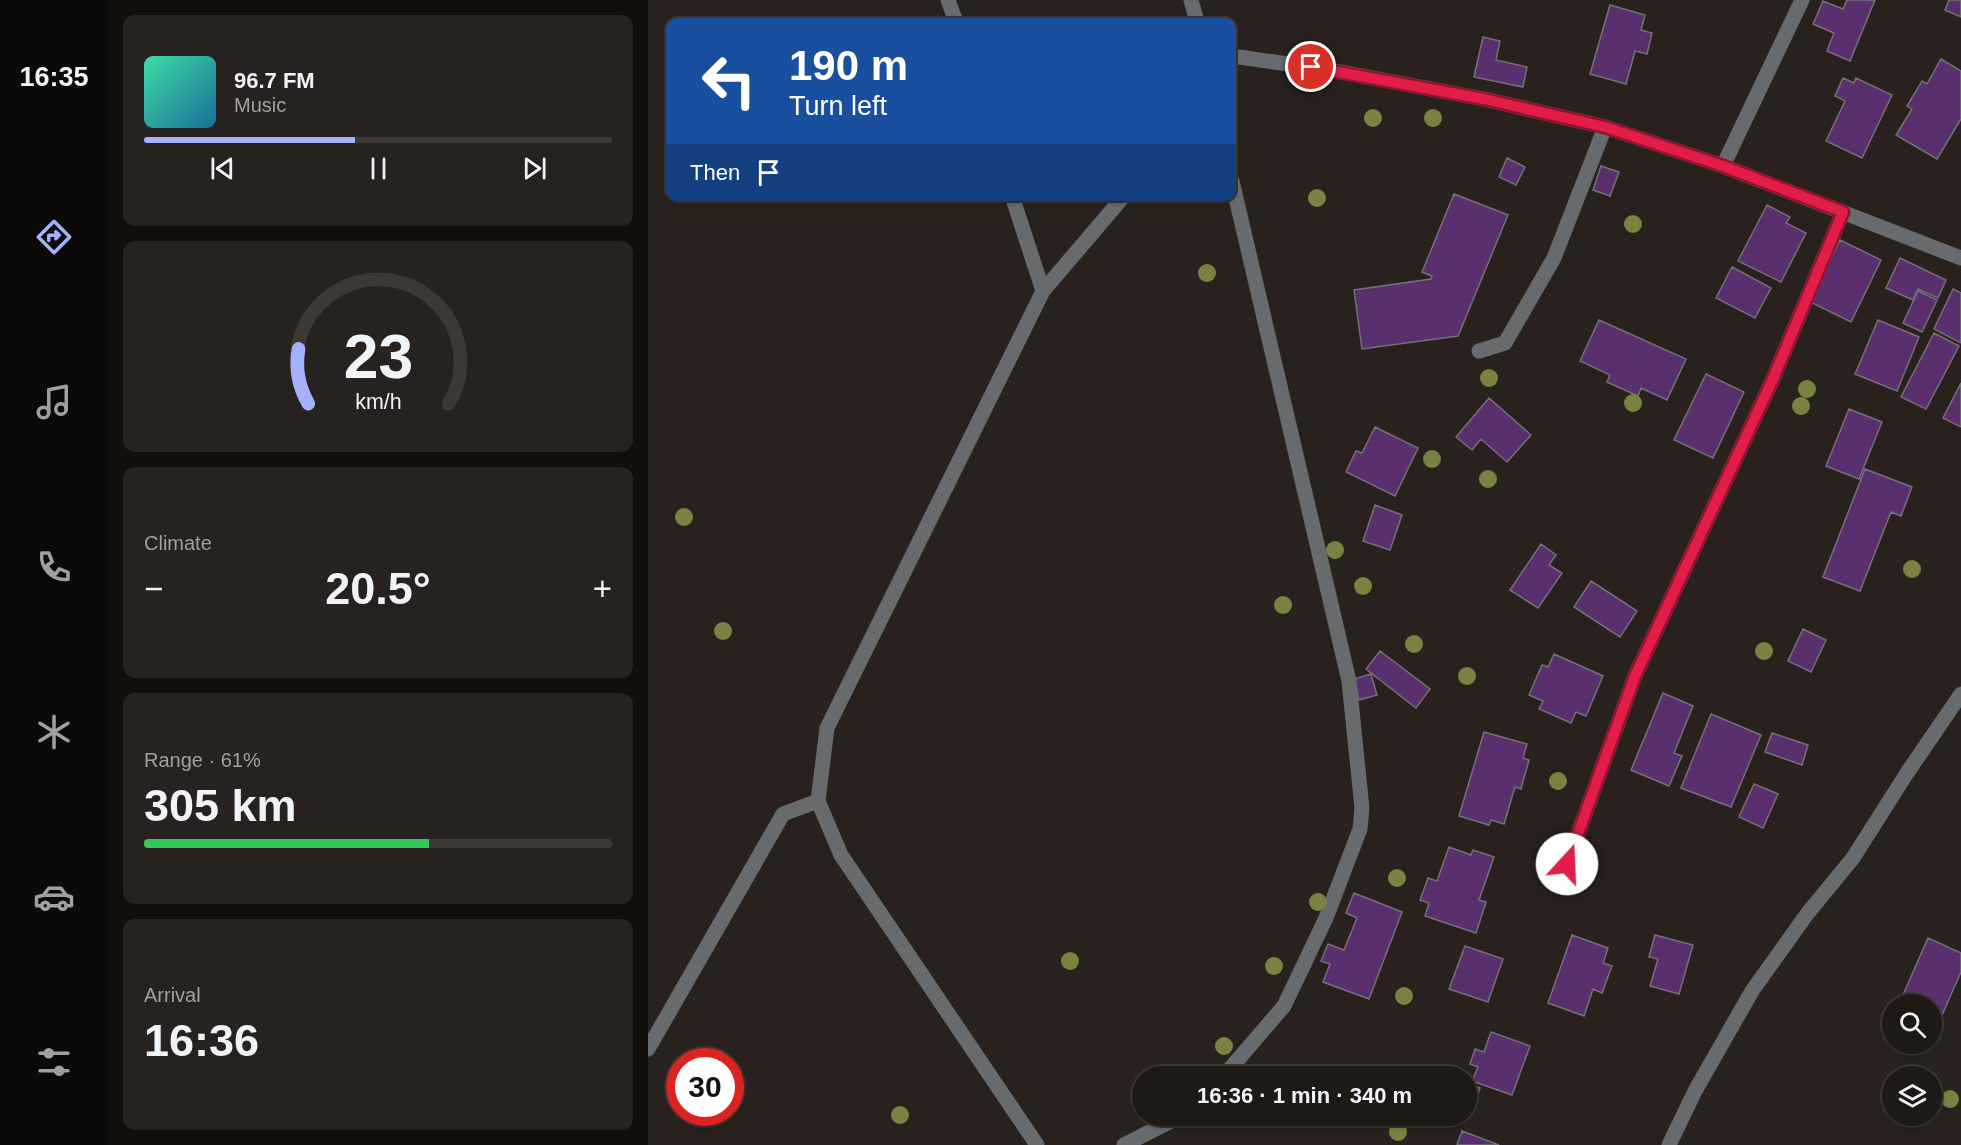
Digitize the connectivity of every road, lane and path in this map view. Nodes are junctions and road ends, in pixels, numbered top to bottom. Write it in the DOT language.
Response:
graph roads {
  1 [pos="948,0"];
  2 [pos="1191,0"];
  3 [pos="1802,0"];
  4 [pos="955,18"];
  5 [pos="1196,18"];
  6 [pos="1236,57"];
  7 [pos="1605,127"];
  8 [pos="1723,166"];
  9 [pos="1236,199"];
  10 [pos="1014,201"];
  11 [pos="1120,201"];
  12 [pos="1843,212"];
  13 [pos="1961,258"];
  14 [pos="1043,291"];
  15 [pos="1479,351"];
  16 [pos="1961,694"];
  17 [pos="818,801"];
  18 [pos="1567,864"];
  19 [pos="648,1049"];
  20 [pos="1232,1066"];
  21 [pos="1161,1126"];
  22 [pos="1037,1145"];
  23 [pos="1124,1145"];
  24 [pos="1669,1145"];
  1 -- 4 [label="street"];
  2 -- 5 [label="street"];
  3 -- 8 [label="street"];
  6 -- 7 [label="street"];
  7 -- 8 [label="street"];
  7 -- 15 [label="street"];
  8 -- 12 [label="street"];
  9 -- 20 [label="street"];
  10 -- 14 [label="street"];
  11 -- 14 [label="street"];
  12 -- 13 [label="street"];
  12 -- 18 [label="street"];
  14 -- 17 [label="street"];
  16 -- 24 [label="street"];
  17 -- 19 [label="street"];
  17 -- 22 [label="street"];
  21 -- 23 [label="street"];
}
